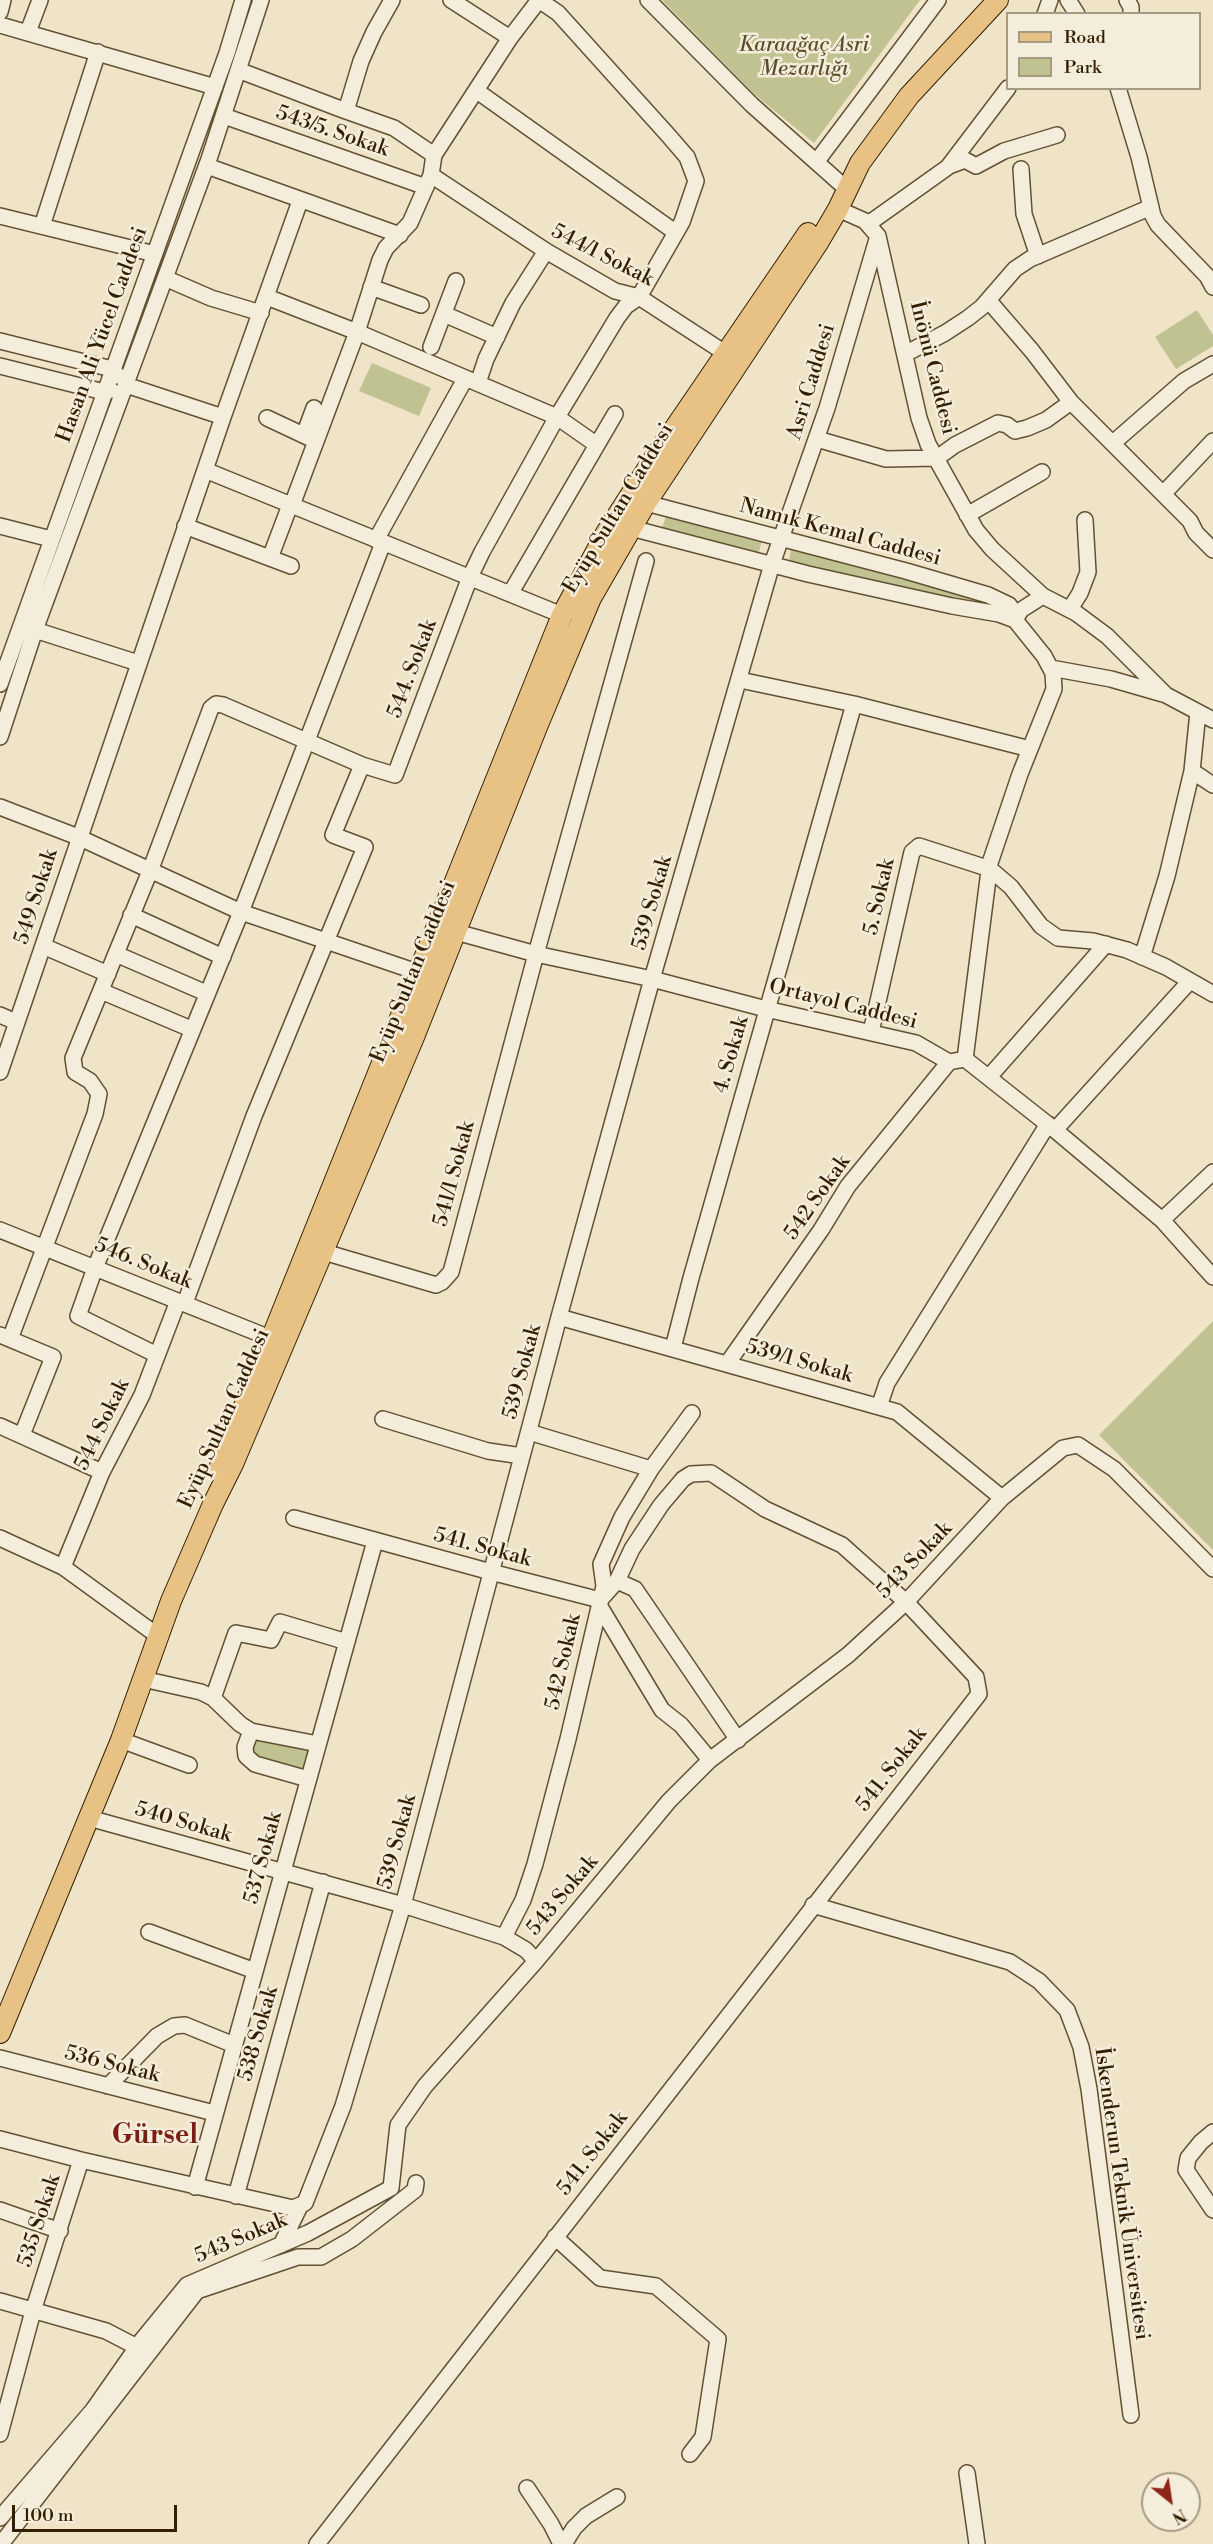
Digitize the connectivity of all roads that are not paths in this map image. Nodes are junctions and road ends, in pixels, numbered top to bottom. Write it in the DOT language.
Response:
graph roads {
  1 [pos="3,0"];
  2 [pos="40,0"];
  3 [pos="243,0"];
  4 [pos="261,0"];
  5 [pos="392,0"];
  6 [pos="452,0"];
  7 [pos="648,0"];
  8 [pos="938,0"];
  9 [pos="998,0"];
  10 [pos="0,12"];
  11 [pos="0,25"];
  12 [pos="28,32"];
  13 [pos="510,38"];
  14 [pos="98,52"];
  15 [pos="238,70"];
  16 [pos="215,87"];
  17 [pos="1006,90"];
  18 [pos="1119,90"];
  19 [pos="477,91"];
  20 [pos="346,111"];
  21 [pos="224,116"];
  22 [pos="1057,135"];
  23 [pos="434,155"];
  24 [pos="817,161"];
  25 [pos="860,164"];
  26 [pos="207,166"];
  27 [pos="948,166"];
  28 [pos="1022,169"];
  29 [pos="428,181"];
  30 [pos="841,184"];
  31 [pos="300,201"];
  32 [pos="1151,207"];
  33 [pos="838,209"];
  34 [pos="0,216"];
  35 [pos="868,224"];
  36 [pos="42,226"];
  37 [pos="675,232"];
  38 [pos="400,235"];
  39 [pos="878,236"];
  40 [pos="546,252"];
  41 [pos="155,254"];
  42 [pos="1038,256"];
  43 [pos="165,278"];
  44 [pos="456,281"];
  45 [pos="371,287"];
  46 [pos="1213,287"];
  47 [pos="267,297"];
  48 [pos="639,297"];
  49 [pos="988,300"];
  50 [pos="421,304"];
  51 [pos="261,313"];
  52 [pos="444,314"];
  53 [pos="357,332"];
  54 [pos="497,337"];
  55 [pos="0,341"];
  56 [pos="431,347"];
  57 [pos="725,353"];
  58 [pos="905,354"];
  59 [pos="1213,364"];
  60 [pos="0,366"];
  61 [pos="112,369"];
  62 [pos="471,381"];
  63 [pos="126,385"];
  64 [pos="104,392"];
  65 [pos="1071,402"];
  66 [pos="314,408"];
  67 [pos="615,414"];
  68 [pos="223,417"];
  69 [pos="557,417"];
  70 [pos="267,418"];
  71 [pos="310,438"];
  72 [pos="817,439"];
  73 [pos="1213,441"];
  74 [pos="1113,443"];
  75 [pos="597,445"];
  76 [pos="937,458"];
  77 [pos="205,470"];
  78 [pos="1042,472"];
  79 [pos="1163,494"];
  80 [pos="646,503"];
  81 [pos="291,505"];
  82 [pos="968,515"];
  83 [pos="1085,520"];
  84 [pos="0,526"];
  85 [pos="185,526"];
  86 [pos="631,528"];
  87 [pos="781,538"];
  88 [pos="51,539"];
  89 [pos="379,542"];
  90 [pos="1213,550"];
  91 [pos="270,558"];
  92 [pos="646,561"];
  93 [pos="772,564"];
  94 [pos="291,566"];
  95 [pos="470,578"];
  96 [pos="510,594"];
  97 [pos="1043,596"];
  98 [pos="1070,609"];
  99 [pos="562,615"];
  100 [pos="1016,618"];
  101 [pos="34,630"];
  102 [pos="138,663"];
  103 [pos="1051,668"];
  104 [pos="1,677"];
  105 [pos="740,680"];
  106 [pos="1166,695"];
  107 [pos="854,704"];
  108 [pos="1198,712"];
  109 [pos="1213,720"];
  110 [pos="0,737"];
  111 [pos="306,742"];
  112 [pos="1030,749"];
  113 [pos="362,765"];
  114 [pos="1192,771"];
  115 [pos="1213,785"];
  116 [pos="0,807"];
  117 [pos="78,837"];
  118 [pos="990,869"];
  119 [pos="150,871"];
  120 [pos="241,912"];
  121 [pos="131,915"];
  122 [pos="456,932"];
  123 [pos="325,942"];
  124 [pos="1106,944"];
  125 [pos="44,946"];
  126 [pos="116,954"];
  127 [pos="536,954"];
  128 [pos="223,957"];
  129 [pos="1143,957"];
  130 [pos="417,972"];
  131 [pos="108,974"];
  132 [pos="652,979"];
  133 [pos="1190,981"];
  134 [pos="101,991"];
  135 [pos="206,993"];
  136 [pos="1213,994"];
  137 [pos="766,1009"];
  138 [pos="0,1015"];
  139 [pos="16,1022"];
  140 [pos="191,1029"];
  141 [pos="871,1032"];
  142 [pos="957,1060"];
  143 [pos="0,1072"];
  144 [pos="989,1077"];
  145 [pos="1052,1127"];
  146 [pos="1213,1172"];
  147 [pos="1162,1220"];
  148 [pos="0,1230"];
  149 [pos="44,1247"];
  150 [pos="324,1252"];
  151 [pos="95,1268"];
  152 [pos="1213,1277"];
  153 [pos="182,1302"];
  154 [pos="559,1317"];
  155 [pos="5,1337"];
  156 [pos="270,1338"];
  157 [pos="673,1348"];
  158 [pos="157,1355"];
  159 [pos="727,1364"];
  160 [pos="879,1407"];
  161 [pos="692,1413"];
  162 [pos="383,1419"];
  163 [pos="0,1426"];
  164 [pos="528,1432"];
  165 [pos="22,1435"];
  166 [pos="522,1456"];
  167 [pos="651,1469"];
  168 [pos="102,1472"];
  169 [pos="1002,1498"];
  170 [pos="213,1504"];
  171 [pos="294,1518"];
  172 [pos="0,1538"];
  173 [pos="375,1541"];
  174 [pos="63,1567"];
  175 [pos="1213,1569"];
  176 [pos="491,1572"];
  177 [pos="617,1581"];
  178 [pos="599,1602"];
  179 [pos="906,1602"];
  180 [pos="158,1636"];
  181 [pos="347,1642"];
  182 [pos="143,1679"];
  183 [pos="213,1698"];
  184 [pos="251,1731"];
  185 [pos="121,1740"];
  186 [pos="738,1740"];
  187 [pos="318,1744"];
  188 [pos="710,1760"];
  189 [pos="189,1765"];
  190 [pos="308,1779"];
  191 [pos="89,1818"];
  192 [pos="282,1872"];
  193 [pos="323,1882"];
  194 [pos="403,1905"];
  195 [pos="813,1905"];
  196 [pos="149,1932"];
  197 [pos="504,1937"];
  198 [pos="536,1961"];
  199 [pos="255,1971"];
  200 [pos="1,2027"];
  201 [pos="234,2045"];
  202 [pos="0,2058"];
  203 [pos="108,2086"];
  204 [pos="214,2113"];
  205 [pos="1213,2132"];
  206 [pos="0,2139"];
  207 [pos="81,2160"];
  208 [pos="416,2183"];
  209 [pos="195,2187"];
  210 [pos="236,2196"];
  211 [pos="297,2207"];
  212 [pos="0,2210"];
  213 [pos="1213,2210"];
  214 [pos="60,2231"];
  215 [pos="555,2237"];
  216 [pos="281,2245"];
  217 [pos="0,2301"];
  218 [pos="33,2311"];
  219 [pos="137,2347"];
  220 [pos="1131,2415"];
  221 [pos="0,2434"];
  222 [pos="690,2454"];
  223 [pos="967,2473"];
  224 [pos="527,2488"];
  225 [pos="616,2497"];
  226 [pos="0,2518"];
  227 [pos="1,2544"];
  228 [pos="318,2544"];
  229 [pos="563,2544"];
  230 [pos="976,2544"];
  1 -- 10 [label="street"];
  2 -- 12 [label="street"];
  3 -- 16 [label="street, Hasan Ali Yücel Caddesi"];
  4 -- 15 [label="street"];
  5 -- 20 [label="street"];
  6 -- 13 [label="street"];
  7 -- 24 [label="street"];
  8 -- 24 [label="street"];
  9 -- 25 [label="main road, Eyüp Sultan Caddesi"];
  11 -- 12 [label="street"];
  12 -- 14 [label="street"];
  13 -- 19 [label="street"];
  13 -- 37 [label="street, 544. Sokak"];
  14 -- 16 [label="street"];
  14 -- 36 [label="street"];
  15 -- 20 [label="street"];
  15 -- 21 [label="street"];
  16 -- 41 [label="street, Hasan Ali Yücel Caddesi"];
  17 -- 27 [label="street"];
  18 -- 32 [label="street"];
  19 -- 23 [label="street"];
  19 -- 37 [label="street"];
  20 -- 23 [label="street"];
  21 -- 26 [label="street"];
  21 -- 29 [label="street, 543/5. Sokak"];
  22 -- 27 [label="street"];
  23 -- 29 [label="street"];
  24 -- 30 [label="street"];
  25 -- 30 [label="main road"];
  25 -- 33 [label="main road, Eyüp Sultan Caddesi"];
  26 -- 31 [label="street"];
  26 -- 43 [label="street"];
  27 -- 35 [label="street"];
  28 -- 42 [label="street"];
  29 -- 38 [label="street"];
  29 -- 40 [label="street, 544/1 Sokak"];
  30 -- 57 [label="main road"];
  31 -- 38 [label="street"];
  31 -- 47 [label="street, 549 Sokak"];
  32 -- 42 [label="street"];
  32 -- 46 [label="street"];
  33 -- 35 [label="street, İnönü Caddesi"];
  33 -- 80 [label="main road, Eyüp Sultan Caddesi"];
  34 -- 36 [label="street"];
  35 -- 39 [label="street, İnönü Caddesi"];
  36 -- 41 [label="street"];
  37 -- 48 [label="street, 544. Sokak"];
  38 -- 45 [label="street"];
  39 -- 58 [label="street, İnönü Caddesi"];
  39 -- 72 [label="street, Asri Caddesi"];
  40 -- 48 [label="street, 544/1 Sokak"];
  40 -- 54 [label="street"];
  41 -- 61 [label="street, Hasan Ali Yücel Caddesi"];
  42 -- 49 [label="street"];
  43 -- 51 [label="street"];
  43 -- 63 [label="street"];
  44 -- 52 [label="street"];
  45 -- 50 [label="street"];
  45 -- 53 [label="street"];
  47 -- 51 [label="street, 549 Sokak"];
  47 -- 53 [label="street"];
  48 -- 57 [label="street, 544/1 Sokak"];
  48 -- 69 [label="street, 544. Sokak"];
  49 -- 58 [label="street"];
  49 -- 65 [label="street"];
  51 -- 68 [label="street, 549 Sokak"];
  52 -- 54 [label="street"];
  52 -- 56 [label="street"];
  53 -- 62 [label="street"];
  53 -- 71 [label="street"];
  54 -- 62 [label="street"];
  55 -- 61 [label="street"];
  57 -- 99 [label="main road"];
  58 -- 76 [label="street, İnönü Caddesi"];
  59 -- 74 [label="street"];
  60 -- 64 [label="street"];
  61 -- 63 [label="street"];
  61 -- 64 [label="street, Hasan Ali Yücel Caddesi"];
  62 -- 69 [label="street"];
  62 -- 89 [label="street"];
  63 -- 64 [label="street"];
  63 -- 68 [label="street"];
  63 -- 101 [label="street"];
  64 -- 88 [label="street, Hasan Ali Yücel Caddesi"];
  65 -- 74 [label="street"];
  65 -- 76 [label="street"];
  66 -- 71 [label="street"];
  67 -- 75 [label="street"];
  68 -- 77 [label="street, 549 Sokak"];
  69 -- 75 [label="street"];
  69 -- 95 [label="street, 544. Sokak"];
  70 -- 71 [label="street"];
  71 -- 81 [label="street"];
  72 -- 76 [label="street"];
  72 -- 87 [label="street, Asri Caddesi"];
  73 -- 79 [label="street"];
  74 -- 79 [label="street"];
  75 -- 96 [label="street"];
  76 -- 82 [label="street, İnönü Caddesi"];
  77 -- 81 [label="street"];
  77 -- 85 [label="street, 549 Sokak"];
  78 -- 82 [label="street"];
  79 -- 90 [label="street"];
  80 -- 86 [label="main road, Eyüp Sultan Caddesi"];
  80 -- 87 [label="street, Namık Kemal Caddesi"];
  81 -- 89 [label="street"];
  81 -- 91 [label="street"];
  82 -- 97 [label="street, İnönü Caddesi"];
  83 -- 98 [label="street"];
  84 -- 88 [label="street"];
  85 -- 91 [label="street"];
  85 -- 102 [label="street, 549 Sokak"];
  86 -- 93 [label="street"];
  86 -- 122 [label="main road, Eyüp Sultan Caddesi"];
  87 -- 93 [label="street, 539 Sokak"];
  87 -- 100 [label="street, Namık Kemal Caddesi"];
  88 -- 104 [label="street, Hasan Ali Yücel Caddesi"];
  89 -- 95 [label="street"];
  89 -- 111 [label="street"];
  91 -- 94 [label="street"];
  92 -- 127 [label="street"];
  93 -- 100 [label="street"];
  93 -- 105 [label="street, 539 Sokak"];
  95 -- 96 [label="street"];
  95 -- 113 [label="street, 544. Sokak"];
  96 -- 99 [label="street"];
  97 -- 98 [label="street, İnönü Caddesi"];
  97 -- 100 [label="street"];
  98 -- 106 [label="street, İnönü Caddesi"];
  99 -- 130 [label="main road"];
  100 -- 103 [label="street, Namık Kemal Caddesi"];
  101 -- 102 [label="street"];
  101 -- 110 [label="street"];
  102 -- 117 [label="street, 549 Sokak"];
  103 -- 106 [label="street"];
  103 -- 112 [label="street"];
  105 -- 107 [label="street"];
  105 -- 132 [label="street, 539 Sokak"];
  106 -- 108 [label="street, İnönü Caddesi"];
  107 -- 112 [label="street"];
  107 -- 137 [label="street, 4. Sokak"];
  108 -- 109 [label="street, İnönü Caddesi"];
  108 -- 114 [label="street"];
  111 -- 113 [label="street"];
  111 -- 119 [label="street"];
  111 -- 120 [label="street"];
  112 -- 118 [label="street"];
  113 -- 123 [label="street"];
  114 -- 115 [label="street"];
  114 -- 129 [label="street"];
  116 -- 117 [label="street"];
  117 -- 119 [label="street"];
  117 -- 125 [label="street, 549 Sokak"];
  118 -- 124 [label="street"];
  118 -- 141 [label="street, 5. Sokak"];
  118 -- 142 [label="street"];
  119 -- 120 [label="street"];
  119 -- 121 [label="street"];
  120 -- 123 [label="street"];
  120 -- 128 [label="street"];
  121 -- 126 [label="street"];
  121 -- 128 [label="street"];
  122 -- 127 [label="street, Ortayol Caddesi"];
  122 -- 150 [label="main road, Eyüp Sultan Caddesi"];
  123 -- 130 [label="street"];
  123 -- 153 [label="street, 544 Sokak"];
  124 -- 129 [label="street"];
  124 -- 144 [label="street"];
  125 -- 131 [label="street"];
  125 -- 139 [label="street, 549 Sokak"];
  126 -- 131 [label="street"];
  126 -- 135 [label="street"];
  127 -- 132 [label="street, Ortayol Caddesi"];
  127 -- 150 [label="street, 541/1 Sokak"];
  128 -- 135 [label="street"];
  129 -- 133 [label="street"];
  130 -- 156 [label="main road"];
  131 -- 134 [label="street"];
  132 -- 137 [label="street, Ortayol Caddesi"];
  132 -- 154 [label="street, 539 Sokak"];
  133 -- 136 [label="street"];
  133 -- 145 [label="street"];
  134 -- 140 [label="street"];
  134 -- 149 [label="street"];
  135 -- 140 [label="street"];
  137 -- 141 [label="street, Ortayol Caddesi"];
  137 -- 157 [label="street, 4. Sokak"];
  138 -- 139 [label="street"];
  139 -- 143 [label="street, 549 Sokak"];
  140 -- 151 [label="street"];
  141 -- 142 [label="street, Ortayol Caddesi"];
  142 -- 144 [label="street, Ortayol Caddesi"];
  142 -- 159 [label="street, 542 Sokak"];
  144 -- 145 [label="street, Ortayol Caddesi"];
  145 -- 147 [label="street, Ortayol Caddesi"];
  145 -- 160 [label="street"];
  146 -- 147 [label="street"];
  147 -- 152 [label="street, Ortayol Caddesi"];
  148 -- 149 [label="street, 546. Sokak"];
  149 -- 151 [label="street, 546. Sokak"];
  149 -- 155 [label="street"];
  150 -- 170 [label="main road, Eyüp Sultan Caddesi"];
  151 -- 153 [label="street, 546. Sokak"];
  151 -- 158 [label="street"];
  153 -- 156 [label="street, 546. Sokak"];
  153 -- 158 [label="street, 544 Sokak"];
  154 -- 157 [label="street, 539/1 Sokak"];
  154 -- 164 [label="street, 539 Sokak"];
  155 -- 165 [label="street"];
  156 -- 170 [label="main road"];
  157 -- 159 [label="street, 539/1 Sokak"];
  158 -- 168 [label="street, 544 Sokak"];
  159 -- 160 [label="street, 539/1 Sokak"];
  160 -- 169 [label="street, 539/1 Sokak"];
  161 -- 167 [label="street, 542 Sokak"];
  162 -- 166 [label="street"];
  163 -- 165 [label="street"];
  164 -- 166 [label="street, 539 Sokak"];
  164 -- 167 [label="street"];
  165 -- 168 [label="street"];
  166 -- 176 [label="street, 539 Sokak"];
  167 -- 178 [label="street, 542 Sokak"];
  168 -- 174 [label="street, 544 Sokak"];
  169 -- 175 [label="street, 543 Sokak"];
  169 -- 179 [label="street, 543 Sokak"];
  170 -- 180 [label="main road, Eyüp Sultan Caddesi"];
  171 -- 173 [label="street, 541. Sokak"];
  172 -- 174 [label="street"];
  173 -- 176 [label="street, 541. Sokak"];
  173 -- 181 [label="street, 537 Sokak"];
  174 -- 180 [label="street"];
  176 -- 178 [label="street, 541. Sokak"];
  176 -- 194 [label="street, 539 Sokak"];
  177 -- 178 [label="street, 541. Sokak"];
  177 -- 179 [label="street, 541. Sokak"];
  177 -- 186 [label="street"];
  178 -- 188 [label="street"];
  178 -- 197 [label="street, 542 Sokak"];
  179 -- 186 [label="street, 543 Sokak"];
  179 -- 195 [label="street, 541. Sokak"];
  180 -- 182 [label="main road, Eyüp Sultan Caddesi"];
  181 -- 183 [label="street"];
  181 -- 187 [label="street, 537 Sokak"];
  182 -- 183 [label="street"];
  182 -- 185 [label="main road, Eyüp Sultan Caddesi"];
  183 -- 184 [label="street"];
  184 -- 187 [label="street"];
  184 -- 190 [label="street"];
  185 -- 189 [label="street"];
  185 -- 191 [label="main road, Eyüp Sultan Caddesi"];
  186 -- 188 [label="street, 543 Sokak"];
  187 -- 190 [label="street, 537 Sokak"];
  188 -- 198 [label="street, 543 Sokak"];
  190 -- 192 [label="street, 537 Sokak"];
  191 -- 192 [label="street, 540 Sokak"];
  191 -- 200 [label="main road, Eyüp Sultan Caddesi"];
  192 -- 193 [label="street, 540 Sokak"];
  192 -- 199 [label="street, 537 Sokak"];
  193 -- 194 [label="street, 540 Sokak"];
  193 -- 210 [label="street, 538 Sokak"];
  194 -- 197 [label="street, 540 Sokak"];
  194 -- 211 [label="street, 539 Sokak"];
  195 -- 215 [label="street, 541. Sokak"];
  195 -- 220 [label="street, İskenderun Teknik Üniversitesi"];
  196 -- 199 [label="street"];
  197 -- 198 [label="street, 540 Sokak"];
  198 -- 216 [label="street, 543 Sokak"];
  199 -- 201 [label="street, 537 Sokak"];
  201 -- 203 [label="street"];
  201 -- 204 [label="street, 537 Sokak"];
  202 -- 203 [label="street, 536 Sokak"];
  203 -- 204 [label="street, 536 Sokak"];
  204 -- 209 [label="street, 537 Sokak"];
  205 -- 213 [label="street"];
  206 -- 207 [label="street"];
  207 -- 209 [label="street"];
  207 -- 214 [label="street, 535 Sokak"];
  208 -- 227 [label="street"];
  209 -- 210 [label="street"];
  210 -- 211 [label="street"];
  211 -- 216 [label="street, 539 Sokak"];
  212 -- 214 [label="street"];
  214 -- 218 [label="street, 535 Sokak"];
  215 -- 222 [label="street"];
  215 -- 228 [label="street, 541. Sokak"];
  216 -- 219 [label="street, 543 Sokak"];
  217 -- 218 [label="street"];
  218 -- 219 [label="street"];
  218 -- 221 [label="street, 535 Sokak"];
  219 -- 226 [label="street, 543 Sokak"];
  223 -- 230 [label="street"];
  224 -- 229 [label="street"];
  225 -- 229 [label="street"];
}
